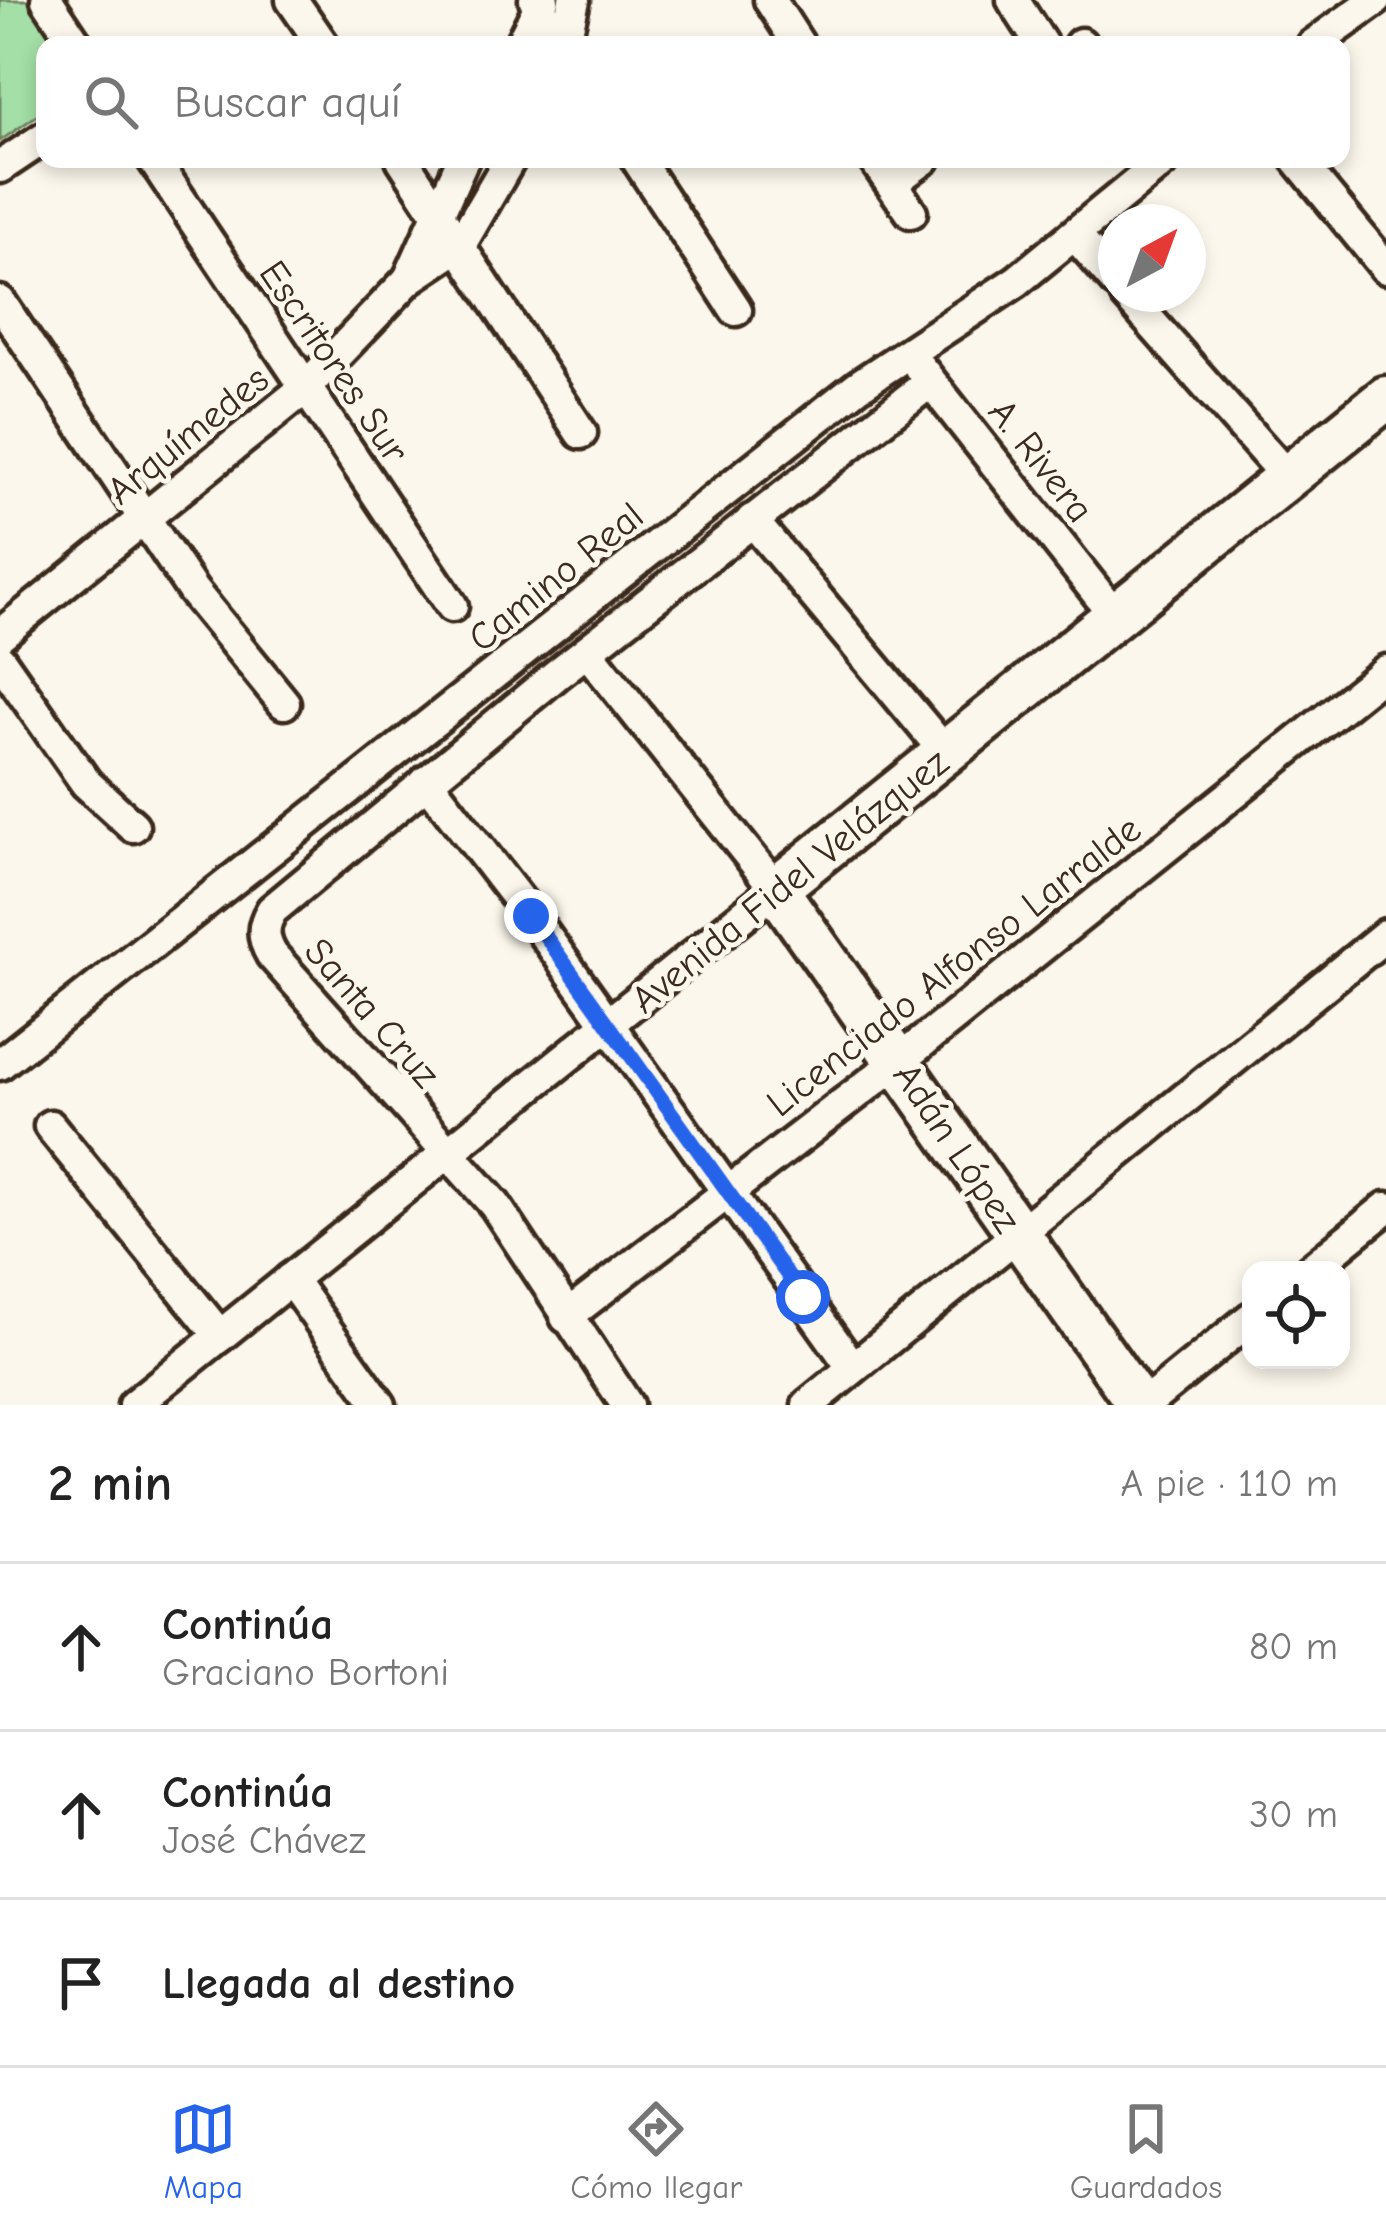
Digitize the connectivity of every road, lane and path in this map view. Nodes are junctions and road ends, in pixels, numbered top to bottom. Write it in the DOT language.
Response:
graph roads {
  1 [pos="47,0"];
  2 [pos="292,0"];
  3 [pos="574,0"];
  4 [pos="770,0"];
  5 [pos="1012,0"];
  6 [pos="1376,0"];
  7 [pos="539,2"];
  8 [pos="71,36"];
  9 [pos="317,36"];
  10 [pos="524,36"];
  11 [pos="558,36"];
  12 [pos="565,36"];
  13 [pos="793,36"];
  14 [pos="1036,36"];
  15 [pos="1326,36"];
  16 [pos="36,143"];
  17 [pos="0,166"];
  18 [pos="159,168"];
  19 [pos="408,168"];
  20 [pos="458,168"];
  21 [pos="505,168"];
  22 [pos="644,168"];
  23 [pos="1155,168"];
  24 [pos="1304,168"];
  25 [pos="883,171"];
  26 [pos="436,208"];
  27 [pos="911,212"];
  28 [pos="1075,235"];
  29 [pos="460,245"];
  30 [pos="1098,261"];
  31 [pos="1386,268"];
  32 [pos="409,279"];
  33 [pos="0,302"];
  34 [pos="736,310"];
  35 [pos="1142,312"];
  36 [pos="906,351"];
  37 [pos="930,382"];
  38 [pos="305,388"];
  39 [pos="1386,398"];
  40 [pos="581,433"];
  41 [pos="1288,478"];
  42 [pos="143,518"];
  43 [pos="752,520"];
  44 [pos="452,606"];
  45 [pos="1117,618"];
  46 [pos="0,635"];
  47 [pos="586,651"];
  48 [pos="0,660"];
  49 [pos="1386,671"];
  50 [pos="284,703"];
  51 [pos="946,753"];
  52 [pos="427,781"];
  53 [pos="133,826"];
  54 [pos="776,890"];
  55 [pos="272,910"];
  56 [pos="1386,935"];
  57 [pos="609,1025"];
  58 [pos="900,1060"];
  59 [pos="0,1064"];
  60 [pos="50,1126"];
  61 [pos="448,1157"];
  62 [pos="728,1192"];
  63 [pos="1386,1208"];
  64 [pos="1018,1236"];
  65 [pos="1321,1261"];
  66 [pos="290,1279"];
  67 [pos="566,1317"];
  68 [pos="1242,1325"];
  69 [pos="220,1336"];
  70 [pos="853,1368"];
  71 [pos="134,1405"];
  72 [pos="380,1405"];
  73 [pos="627,1405"];
  74 [pos="808,1405"];
  75 [pos="1142,1405"];
  1 -- 8 [label="street"];
  2 -- 9 [label="street"];
  3 -- 12 [label="street"];
  4 -- 13 [label="street"];
  5 -- 14 [label="street"];
  6 -- 15 [label="street"];
  7 -- 10 [label="street"];
  7 -- 11 [label="street"];
  16 -- 17 [label="street"];
  18 -- 38 [label="street, Escritores Sur"];
  19 -- 26 [label="street"];
  20 -- 26 [label="street, Arquímedes"];
  21 -- 29 [label="street, Arquímedes"];
  22 -- 34 [label="street"];
  23 -- 28 [label="street, Camino Real"];
  24 -- 31 [label="street"];
  25 -- 27 [label="street"];
  26 -- 29 [label="street"];
  26 -- 32 [label="street, Arquímedes"];
  28 -- 30 [label="street"];
  28 -- 36 [label="street, Camino Real"];
  29 -- 32 [label="street, Arquímedes"];
  29 -- 40 [label="street"];
  32 -- 38 [label="street, Arquímedes"];
  33 -- 42 [label="street"];
  35 -- 41 [label="street"];
  36 -- 37 [label="street, A. Rivera"];
  36 -- 59 [label="street, Camino Real"];
  37 -- 43 [label="street, Camino Real"];
  37 -- 45 [label="street, A. Rivera"];
  38 -- 42 [label="street, Arquímedes"];
  38 -- 44 [label="street, Escritores Sur"];
  39 -- 41 [label="street, Avenida Fidel Velázquez"];
  41 -- 45 [label="street, Avenida Fidel Velázquez"];
  42 -- 46 [label="street, Arquímedes"];
  42 -- 50 [label="street"];
  43 -- 47 [label="street, Camino Real"];
  43 -- 51 [label="street"];
  45 -- 51 [label="street, Avenida Fidel Velázquez"];
  47 -- 52 [label="street, Camino Real"];
  47 -- 54 [label="street"];
  48 -- 53 [label="street"];
  49 -- 58 [label="street, Licenciado Alfonso Larralde"];
  51 -- 54 [label="street, Avenida Fidel Velázquez"];
  52 -- 55 [label="street, Camino Real"];
  52 -- 57 [label="street"];
  54 -- 57 [label="street, Avenida Fidel Velázquez"];
  54 -- 58 [label="street, Adán López"];
  55 -- 61 [label="street, Santa Cruz"];
  56 -- 64 [label="street"];
  57 -- 61 [label="street, Avenida Fidel Velázquez"];
  57 -- 62 [label="street"];
  58 -- 62 [label="street, Licenciado Alfonso Larralde"];
  58 -- 64 [label="street, Adán López"];
  60 -- 69 [label="street"];
  61 -- 66 [label="street, Avenida Fidel Velázquez"];
  61 -- 67 [label="street, Santa Cruz"];
  62 -- 67 [label="street, Licenciado Alfonso Larralde"];
  62 -- 70 [label="street"];
  63 -- 65 [label="street"];
  64 -- 70 [label="street"];
  64 -- 75 [label="street, Adán López"];
  66 -- 69 [label="street, Avenida Fidel Velázquez"];
  66 -- 72 [label="street"];
  67 -- 73 [label="street, Santa Cruz"];
  68 -- 75 [label="street"];
  69 -- 71 [label="street, Avenida Fidel Velázquez"];
  70 -- 74 [label="street"];
}
